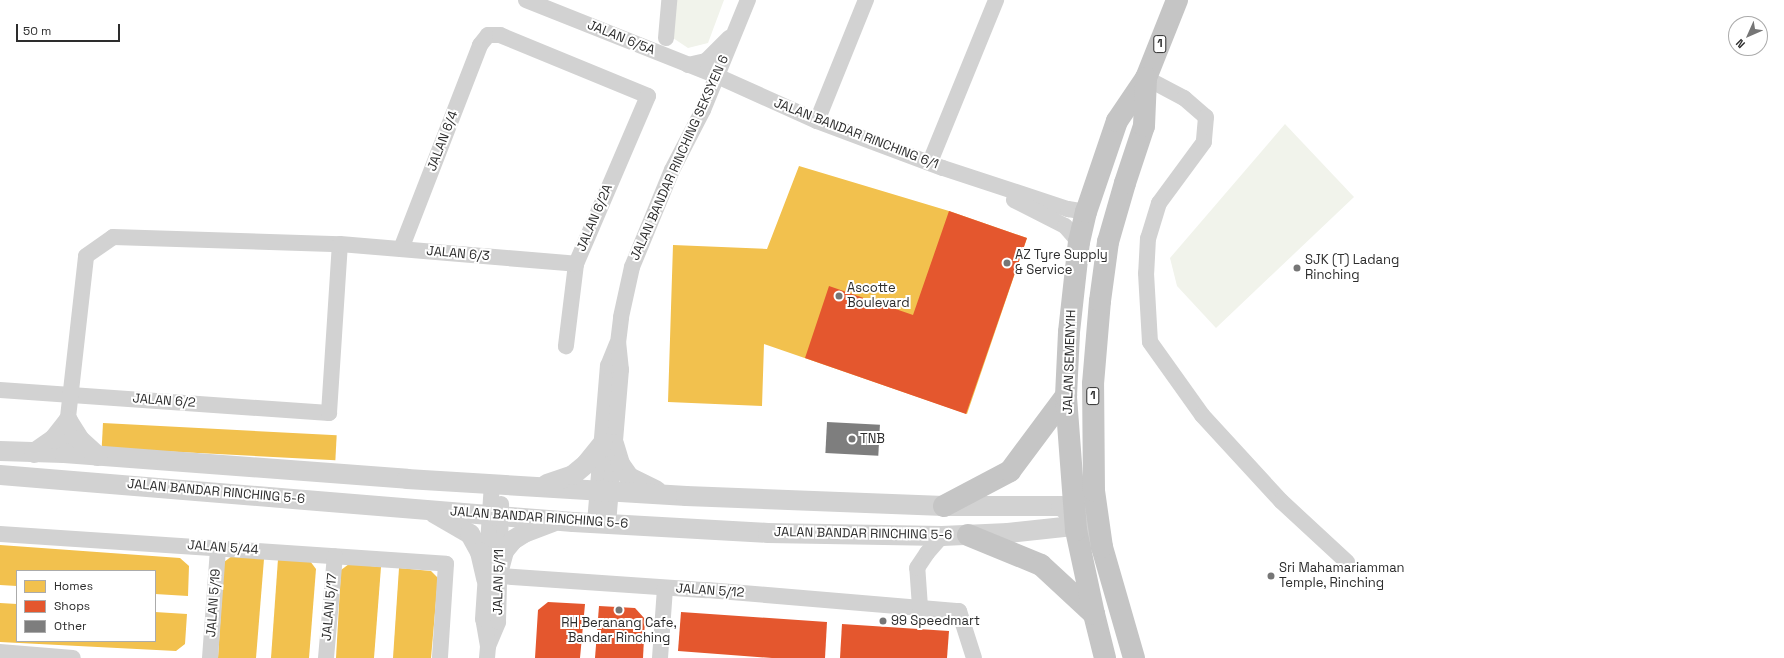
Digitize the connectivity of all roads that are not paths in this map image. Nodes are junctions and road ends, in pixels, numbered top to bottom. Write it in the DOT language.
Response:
graph roads {
  1 [pos="526,0"];
  2 [pos="669,0"];
  3 [pos="748,0"];
  4 [pos="866,0"];
  5 [pos="996,0"];
  6 [pos="1177,0"];
  7 [pos="555,5"];
  8 [pos="736,30"];
  9 [pos="666,38"];
  10 [pos="688,65"];
  11 [pos="717,76"];
  12 [pos="1146,78"];
  13 [pos="648,96"];
  14 [pos="703,110"];
  15 [pos="817,121"];
  16 [pos="930,162"];
  17 [pos="974,178"];
  18 [pos="1086,212"];
  19 [pos="1079,242"];
  20 [pos="340,244"];
  21 [pos="401,249"];
  22 [pos="576,264"];
  23 [pos="566,346"];
  24 [pos="0,390"];
  25 [pos="71,394"];
  26 [pos="1066,396"];
  27 [pos="68,421"];
  28 [pos="609,444"];
  29 [pos="0,450"];
  30 [pos="34,453"];
  31 [pos="64,453"];
  32 [pos="98,456"];
  33 [pos="0,475"];
  34 [pos="28,477"];
  35 [pos="96,482"];
  36 [pos="497,485"];
  37 [pos="540,487"];
  38 [pos="604,491"];
  39 [pos="1094,491"];
  40 [pos="668,495"];
  41 [pos="944,506"];
  42 [pos="424,509"];
  43 [pos="495,515"];
  44 [pos="1075,517"];
  45 [pos="557,520"];
  46 [pos="601,523"];
  47 [pos="0,534"];
  48 [pos="968,535"];
  49 [pos="942,536"];
  50 [pos="1102,547"];
  51 [pos="218,548"];
  52 [pos="334,556"];
  53 [pos="1347,562"];
  54 [pos="495,574"];
  55 [pos="665,588"];
  56 [pos="920,607"];
  57 [pos="1094,614"];
  58 [pos="0,652"];
  59 [pos="488,652"];
  60 [pos="72,658"];
  61 [pos="210,658"];
  62 [pos="326,658"];
  63 [pos="440,658"];
  64 [pos="660,658"];
  65 [pos="974,658"];
  66 [pos="1106,658"];
  67 [pos="1134,658"];
  1 -- 7 [label="street, JALAN 6/5A"];
  2 -- 9 [label="street"];
  3 -- 8 [label="street, JALAN BANDAR RINCHING SEKSYEN 6"];
  4 -- 15 [label="street"];
  5 -- 16 [label="street"];
  6 -- 12 [label="main road, JALAN SEMENYIH / 1"];
  7 -- 10 [label="street, JALAN 6/5A"];
  8 -- 10 [label="street"];
  8 -- 11 [label="street, JALAN BANDAR RINCHING SEKSYEN 6"];
  10 -- 11 [label="street, JALAN 6/5A"];
  10 -- 14 [label="street"];
  11 -- 14 [label="street, JALAN BANDAR RINCHING SEKSYEN 6"];
  11 -- 15 [label="street, JALAN BANDAR RINCHING 6/1"];
  12 -- 18 [label="main road, JALAN SEMENYIH / 1"];
  12 -- 39 [label="main road, JALAN SEMENYIH / 1"];
  12 -- 53 [label="street"];
  13 -- 21 [label="street, JALAN 6/4"];
  13 -- 22 [label="street, JALAN 6/2A"];
  14 -- 28 [label="street, JALAN BANDAR RINCHING SEKSYEN 6"];
  15 -- 16 [label="street, JALAN BANDAR RINCHING 6/1"];
  16 -- 17 [label="street, JALAN BANDAR RINCHING 6/1"];
  17 -- 18 [label="street, JALAN BANDAR RINCHING 6/1"];
  17 -- 19 [label="street, JALAN BANDAR RINCHING 6/1"];
  18 -- 19 [label="main road, JALAN SEMENYIH / 1"];
  19 -- 26 [label="main road, JALAN SEMENYIH / 1"];
  20 -- 21 [label="street, JALAN 6/3"];
  20 -- 25 [label="street, JALAN 6/3"];
  20 -- 25 [label="street, JALAN 6/2"];
  21 -- 22 [label="street, JALAN 6/3"];
  22 -- 23 [label="street, JALAN 6/2A"];
  24 -- 25 [label="street, JALAN 6/2"];
  25 -- 27 [label="street, JALAN 6/3"];
  26 -- 41 [label="main road"];
  26 -- 44 [label="main road, JALAN SEMENYIH / 1"];
  27 -- 30 [label="street"];
  27 -- 31 [label="street, JALAN 6/3"];
  27 -- 32 [label="street"];
  28 -- 37 [label="street"];
  28 -- 38 [label="street, JALAN BANDAR RINCHING SEKSYEN 6"];
  28 -- 40 [label="street"];
  29 -- 30 [label="street, JALAN BANDAR RINCHING 5-6"];
  30 -- 31 [label="street, JALAN BANDAR RINCHING 5-6"];
  31 -- 32 [label="street, JALAN BANDAR RINCHING 5-6"];
  31 -- 34 [label="street"];
  31 -- 35 [label="street"];
  32 -- 36 [label="street, JALAN BANDAR RINCHING 5-6"];
  33 -- 34 [label="street, JALAN BANDAR RINCHING 5-6"];
  34 -- 35 [label="street, JALAN BANDAR RINCHING 5-6"];
  35 -- 42 [label="street, JALAN BANDAR RINCHING 5-6"];
  36 -- 37 [label="street, JALAN BANDAR RINCHING 5-6"];
  36 -- 43 [label="street, JALAN 5/11"];
  37 -- 38 [label="street, JALAN BANDAR RINCHING 5-6"];
  38 -- 40 [label="street, JALAN BANDAR RINCHING 5-6"];
  38 -- 46 [label="street, JALAN BANDAR RINCHING SEKSYEN 6"];
  39 -- 44 [label="street, JALAN BANDAR RINCHING 5-6"];
  39 -- 50 [label="main road, JALAN SEMENYIH"];
  40 -- 41 [label="street, JALAN BANDAR RINCHING 5-6"];
  41 -- 44 [label="street, JALAN BANDAR RINCHING 5-6"];
  42 -- 43 [label="street, JALAN BANDAR RINCHING 5-6"];
  42 -- 54 [label="street"];
  43 -- 45 [label="street, JALAN BANDAR RINCHING 5-6"];
  43 -- 54 [label="street, JALAN 5/11"];
  44 -- 48 [label="street, JALAN BANDAR RINCHING 5-6"];
  44 -- 50 [label="street, JALAN BANDAR RINCHING 5-6"];
  44 -- 57 [label="main road, JALAN SEMENYIH / 1"];
  45 -- 46 [label="street, JALAN BANDAR RINCHING 5-6"];
  45 -- 54 [label="street"];
  46 -- 49 [label="street, JALAN BANDAR RINCHING 5-6"];
  47 -- 51 [label="street, JALAN 5/44"];
  48 -- 49 [label="street, JALAN BANDAR RINCHING 5-6"];
  48 -- 57 [label="main road"];
  49 -- 56 [label="street"];
  50 -- 67 [label="main road, JALAN SEMENYIH"];
  51 -- 52 [label="street, JALAN 5/44"];
  51 -- 61 [label="street, JALAN 5/19"];
  52 -- 62 [label="street, JALAN 5/17"];
  52 -- 63 [label="street, JALAN 5/44"];
  54 -- 55 [label="street, JALAN 5/12"];
  54 -- 59 [label="street, JALAN 5/11"];
  55 -- 56 [label="street, JALAN 5/12"];
  55 -- 64 [label="street"];
  56 -- 65 [label="street, JALAN 5/12"];
  57 -- 66 [label="main road, JALAN SEMENYIH / 1"];
  58 -- 60 [label="street"];
}
